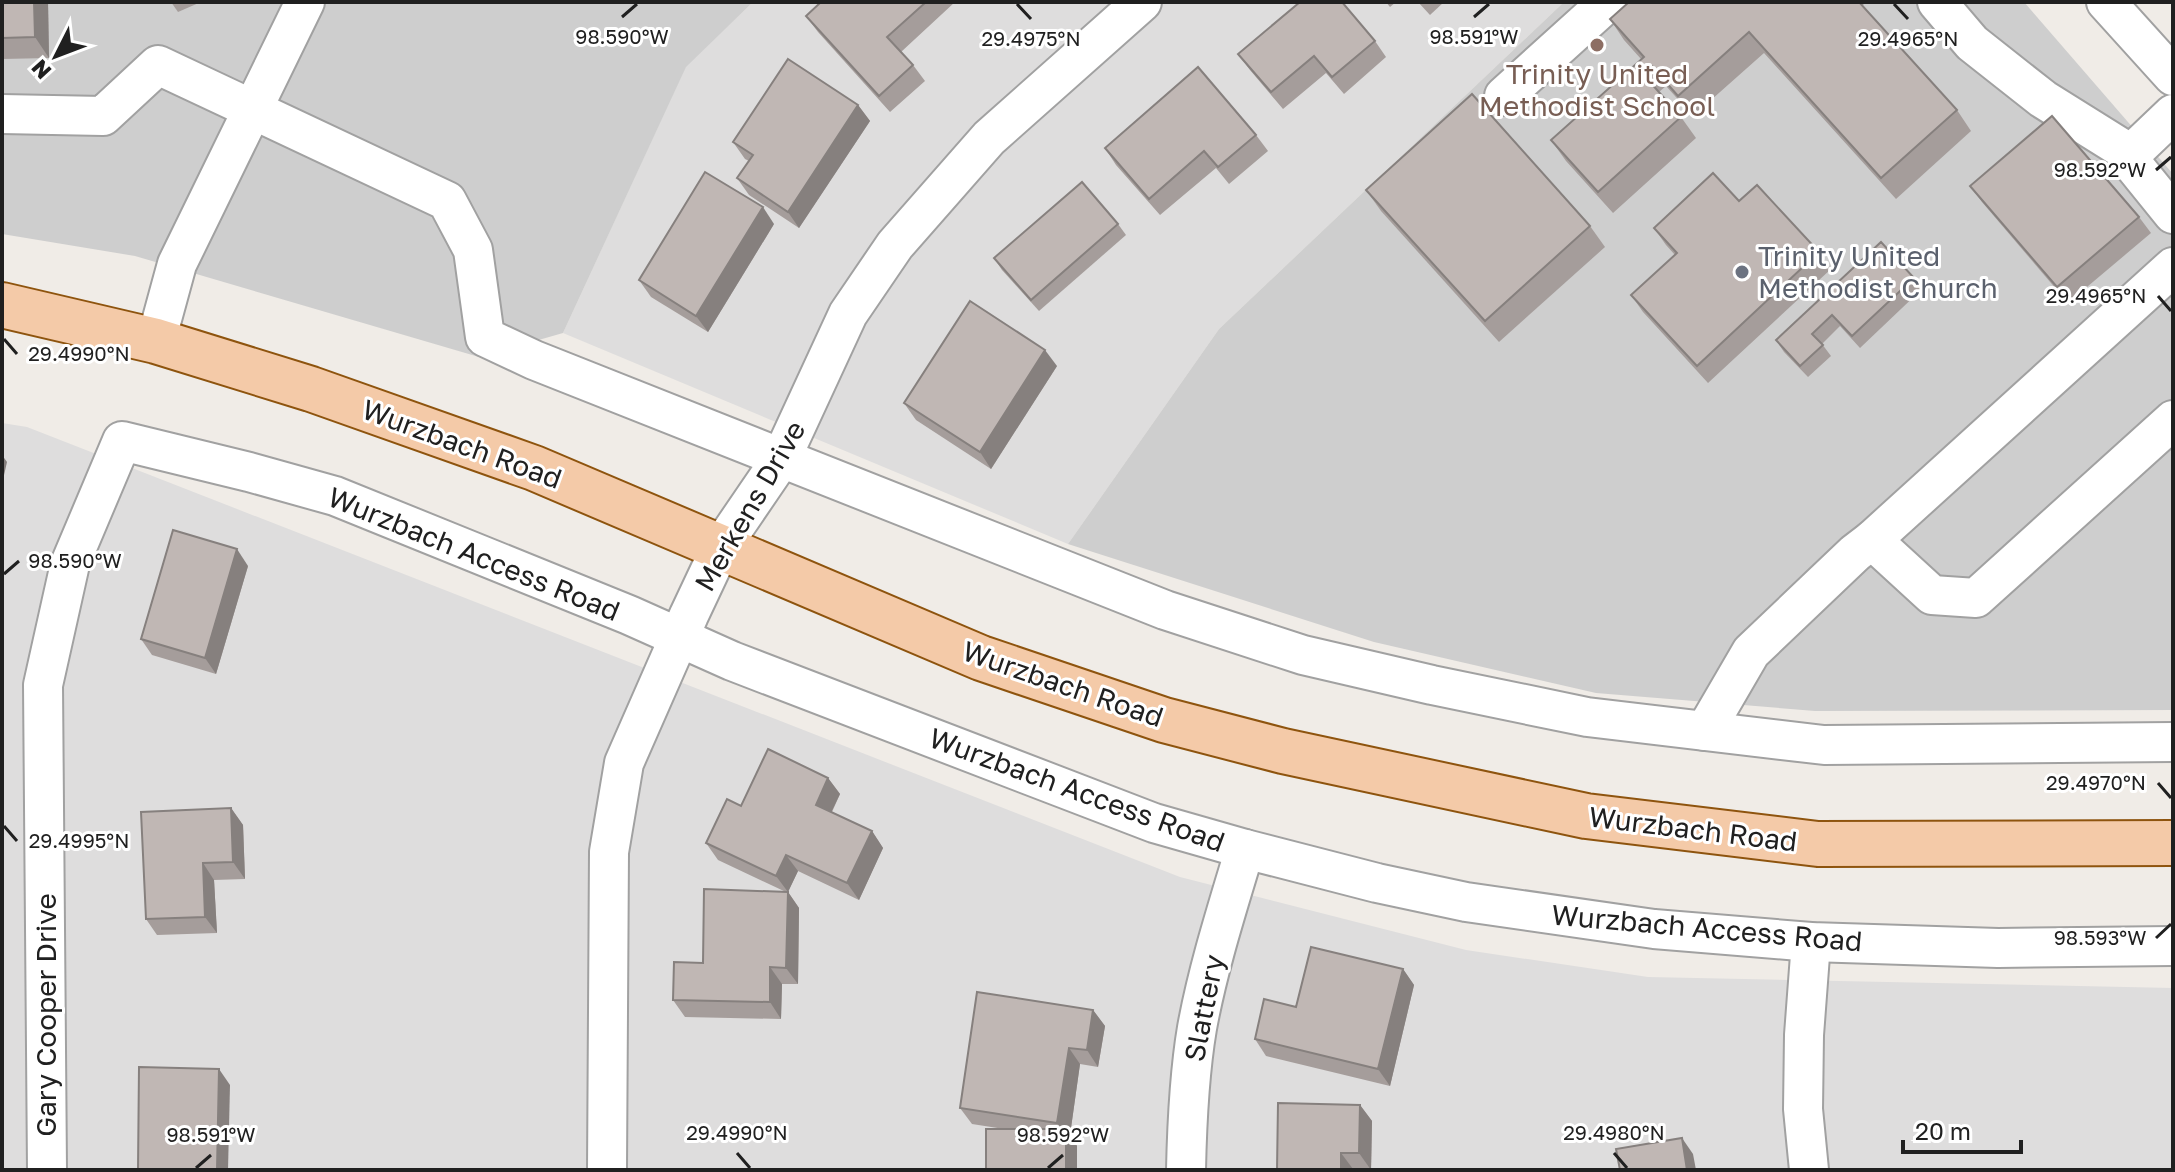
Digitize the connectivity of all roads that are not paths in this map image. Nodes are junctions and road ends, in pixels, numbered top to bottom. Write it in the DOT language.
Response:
graph roads {
  1 [pos="305,2"];
  2 [pos="1142,2"];
  3 [pos="1608,2"];
  4 [pos="1937,2"];
  5 [pos="2106,2"];
  6 [pos="2173,76"];
  7 [pos="1504,96"];
  8 [pos="252,110"];
  9 [pos="2,114"];
  10 [pos="2173,114"];
  11 [pos="2131,154"];
  12 [pos="2173,214"];
  13 [pos="2173,267"];
  14 [pos="2,305"];
  15 [pos="156,341"];
  16 [pos="2173,420"];
  17 [pos="122,441"];
  18 [pos="781,459"];
  19 [pos="1872,540"];
  20 [pos="721,547"];
  21 [pos="679,638"];
  22 [pos="1705,731"];
  23 [pos="2173,742"];
  24 [pos="2173,843"];
  25 [pos="1245,849"];
  26 [pos="1811,942"];
  27 [pos="2173,946"];
  28 [pos="47,1170"];
  29 [pos="607,1170"];
  30 [pos="1186,1170"];
  31 [pos="1809,1170"];
  1 -- 8 [label="street"];
  2 -- 18 [label="street, Merkens Drive"];
  3 -- 7 [label="street"];
  4 -- 11 [label="street"];
  5 -- 6 [label="street"];
  8 -- 9 [label="street"];
  8 -- 15 [label="street"];
  8 -- 18 [label="street"];
  10 -- 11 [label="street"];
  11 -- 12 [label="street"];
  13 -- 19 [label="street"];
  14 -- 15 [label="main road, Wurzbach Road"];
  15 -- 20 [label="main road, Wurzbach Road"];
  16 -- 19 [label="street"];
  17 -- 21 [label="street, Wurzbach Access Road"];
  17 -- 28 [label="street, Gary Cooper Drive"];
  18 -- 20 [label="street, Merkens Drive"];
  18 -- 22 [label="street"];
  19 -- 22 [label="street"];
  20 -- 21 [label="street, Merkens Drive"];
  20 -- 24 [label="main road, Wurzbach Road"];
  21 -- 25 [label="street, Wurzbach Access Road"];
  21 -- 29 [label="street, Merkens Drive"];
  22 -- 23 [label="street"];
  25 -- 26 [label="street, Wurzbach Access Road"];
  25 -- 30 [label="street, Slattery"];
  26 -- 27 [label="street, Wurzbach Access Road"];
  26 -- 31 [label="street"];
}
